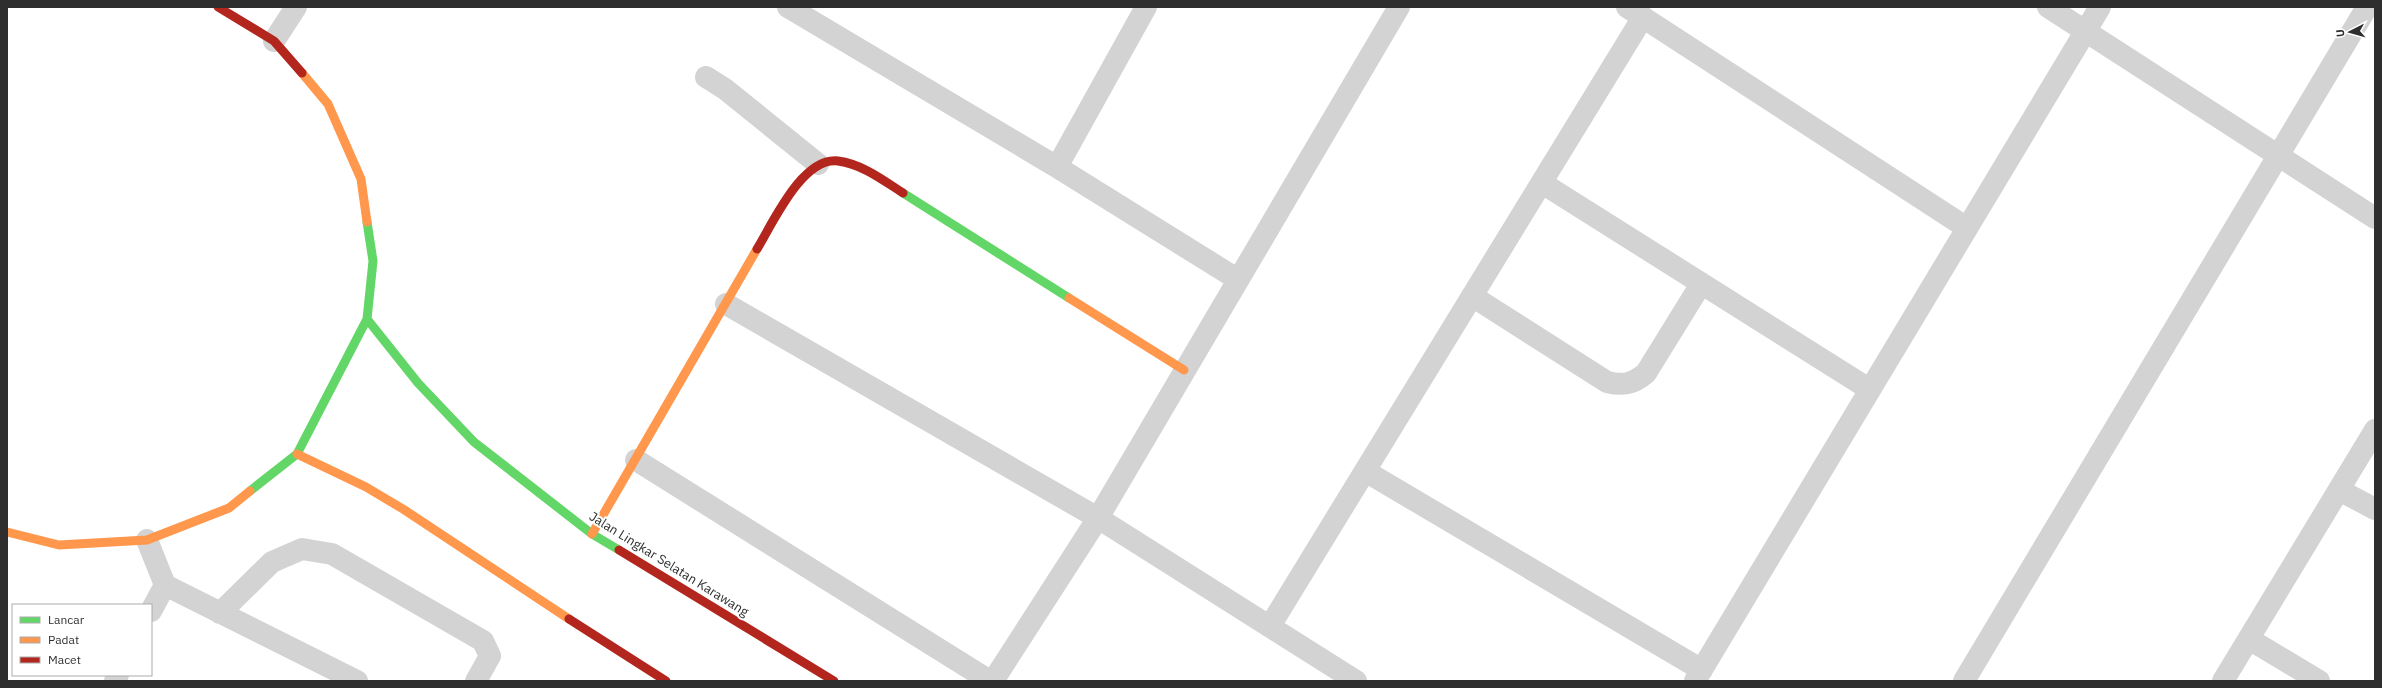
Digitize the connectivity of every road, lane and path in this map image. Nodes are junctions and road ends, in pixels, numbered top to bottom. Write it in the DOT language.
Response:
graph roads {
  1 [pos="218,7"];
  2 [pos="296,7"];
  3 [pos="788,7"];
  4 [pos="1146,7"];
  5 [pos="1399,7"];
  6 [pos="2048,7"];
  7 [pos="2100,7"];
  8 [pos="2367,7"];
  9 [pos="1636,12"];
  10 [pos="2086,31"];
  11 [pos="274,41"];
  12 [pos="706,77"];
  13 [pos="2278,156"];
  14 [pos="818,164"];
  15 [pos="1057,167"];
  16 [pos="1542,183"];
  17 [pos="2375,218"];
  18 [pos="1967,228"];
  19 [pos="1237,278"];
  20 [pos="1701,284"];
  21 [pos="1472,296"];
  22 [pos="726,304"];
  23 [pos="367,319"];
  24 [pos="1184,370"];
  25 [pos="1869,389"];
  26 [pos="2375,430"];
  27 [pos="297,454"];
  28 [pos="636,460"];
  29 [pos="1364,471"];
  30 [pos="2339,490"];
  31 [pos="2375,509"];
  32 [pos="1098,518"];
  33 [pos="7,532"];
  34 [pos="592,534"];
  35 [pos="147,540"];
  36 [pos="165,585"];
  37 [pos="152,609"];
  38 [pos="220,613"];
  39 [pos="1270,626"];
  40 [pos="2249,639"];
  41 [pos="1699,676"];
  42 [pos="357,681"];
  43 [pos="476,681"];
  44 [pos="666,681"];
  45 [pos="834,681"];
  46 [pos="990,681"];
  47 [pos="993,681"];
  48 [pos="1356,681"];
  49 [pos="1964,681"];
  50 [pos="2223,681"];
  51 [pos="2319,681"];
  1 -- 11 [label="main road"];
  2 -- 11 [label="street"];
  3 -- 15 [label="street"];
  4 -- 15 [label="street"];
  5 -- 19 [label="street"];
  6 -- 10 [label="street"];
  7 -- 10 [label="street"];
  8 -- 13 [label="street"];
  9 -- 16 [label="street"];
  9 -- 18 [label="street"];
  10 -- 13 [label="street"];
  10 -- 18 [label="street"];
  11 -- 23 [label="main road"];
  12 -- 14 [label="street"];
  13 -- 17 [label="street"];
  13 -- 49 [label="street"];
  14 -- 22 [label="main road"];
  14 -- 24 [label="main road"];
  15 -- 19 [label="street"];
  16 -- 20 [label="street"];
  16 -- 21 [label="street"];
  18 -- 25 [label="street"];
  19 -- 24 [label="street"];
  20 -- 21 [label="street"];
  20 -- 25 [label="street"];
  21 -- 29 [label="street"];
  22 -- 28 [label="main road"];
  22 -- 32 [label="street"];
  23 -- 27 [label="main road"];
  23 -- 34 [label="main road, Jalan Lingkar Selatan Karawang"];
  24 -- 32 [label="street"];
  25 -- 41 [label="street"];
  26 -- 30 [label="street"];
  27 -- 35 [label="main road"];
  27 -- 44 [label="main road"];
  28 -- 34 [label="main road"];
  28 -- 46 [label="street"];
  29 -- 39 [label="street"];
  29 -- 41 [label="street"];
  30 -- 31 [label="street"];
  30 -- 40 [label="street"];
  32 -- 39 [label="street"];
  32 -- 47 [label="street"];
  33 -- 35 [label="main road"];
  34 -- 45 [label="main road, Jalan Lingkar Selatan Karawang"];
  35 -- 36 [label="street"];
  36 -- 37 [label="street"];
  36 -- 38 [label="street"];
  38 -- 42 [label="street"];
  38 -- 43 [label="street"];
  39 -- 48 [label="street"];
  40 -- 50 [label="street"];
  40 -- 51 [label="street"];
}
